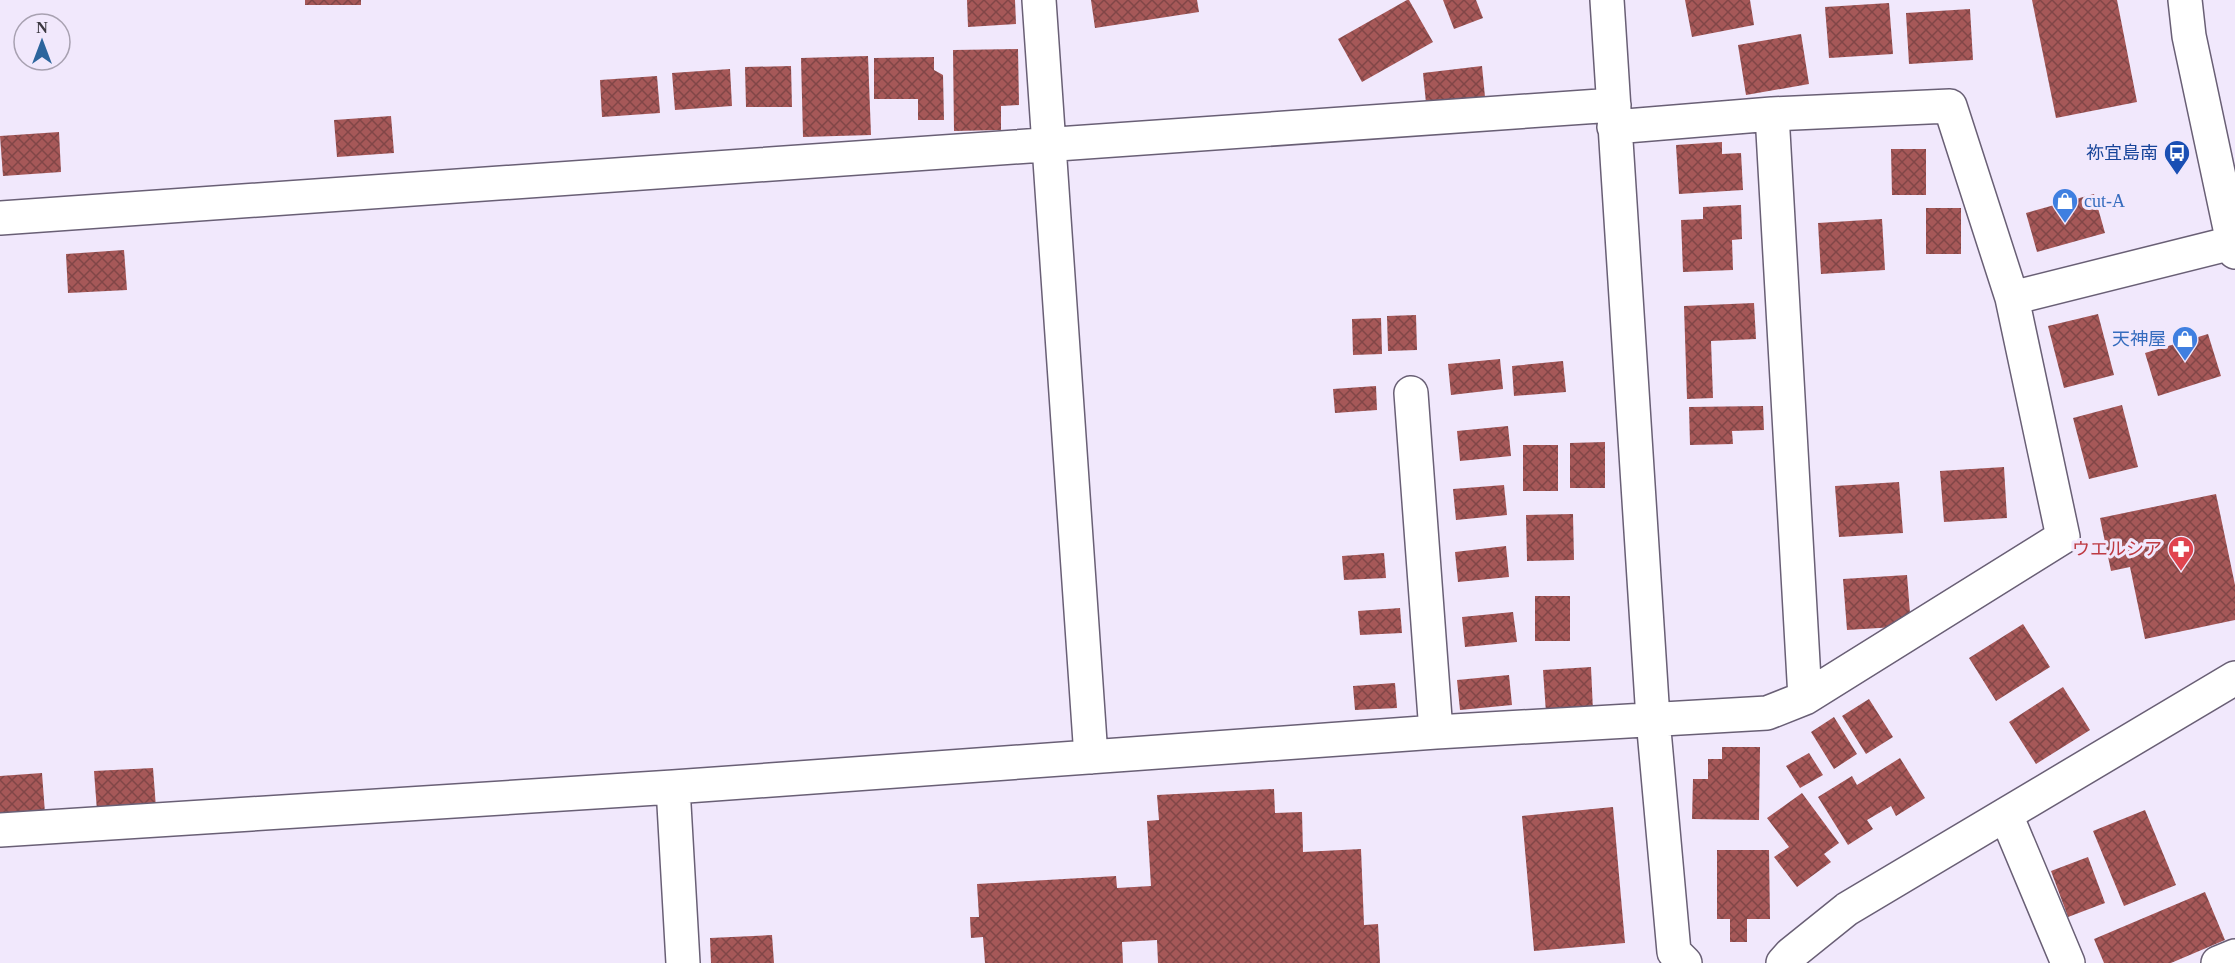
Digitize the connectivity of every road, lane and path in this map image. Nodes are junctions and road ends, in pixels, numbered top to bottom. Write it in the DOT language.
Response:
graph roads {
  1 [pos="1039,0"];
  2 [pos="1607,0"];
  3 [pos="2185,0"];
  4 [pos="1772,114"];
  5 [pos="1614,116"];
  6 [pos="1048,145"];
  7 [pos="0,218"];
  8 [pos="2233,248"];
  9 [pos="2012,298"];
  10 [pos="1411,393"];
  11 [pos="2235,678"];
  12 [pos="1805,698"];
  13 [pos="1653,719"];
  14 [pos="1436,732"];
  15 [pos="1091,757"];
  16 [pos="673,787"];
  17 [pos="2006,815"];
  18 [pos="0,830"];
  19 [pos="2235,956"];
  20 [pos="683,963"];
  21 [pos="1685,963"];
  22 [pos="1783,963"];
  23 [pos="2068,963"];
  24 [pos="2218,963"];
  1 -- 6 [label="street"];
  2 -- 5 [label="street"];
  3 -- 8 [label="street"];
  4 -- 5 [label="street"];
  4 -- 9 [label="street"];
  4 -- 12 [label="street"];
  5 -- 6 [label="street"];
  5 -- 13 [label="street"];
  6 -- 7 [label="street"];
  6 -- 15 [label="street"];
  8 -- 9 [label="street"];
  9 -- 12 [label="street"];
  10 -- 14 [label="street"];
  11 -- 17 [label="street"];
  12 -- 13 [label="street"];
  13 -- 14 [label="street"];
  13 -- 21 [label="street"];
  14 -- 15 [label="street"];
  15 -- 16 [label="street"];
  16 -- 18 [label="street"];
  16 -- 20 [label="street"];
  17 -- 22 [label="street"];
  17 -- 23 [label="street"];
  19 -- 24 [label="street"];
}
